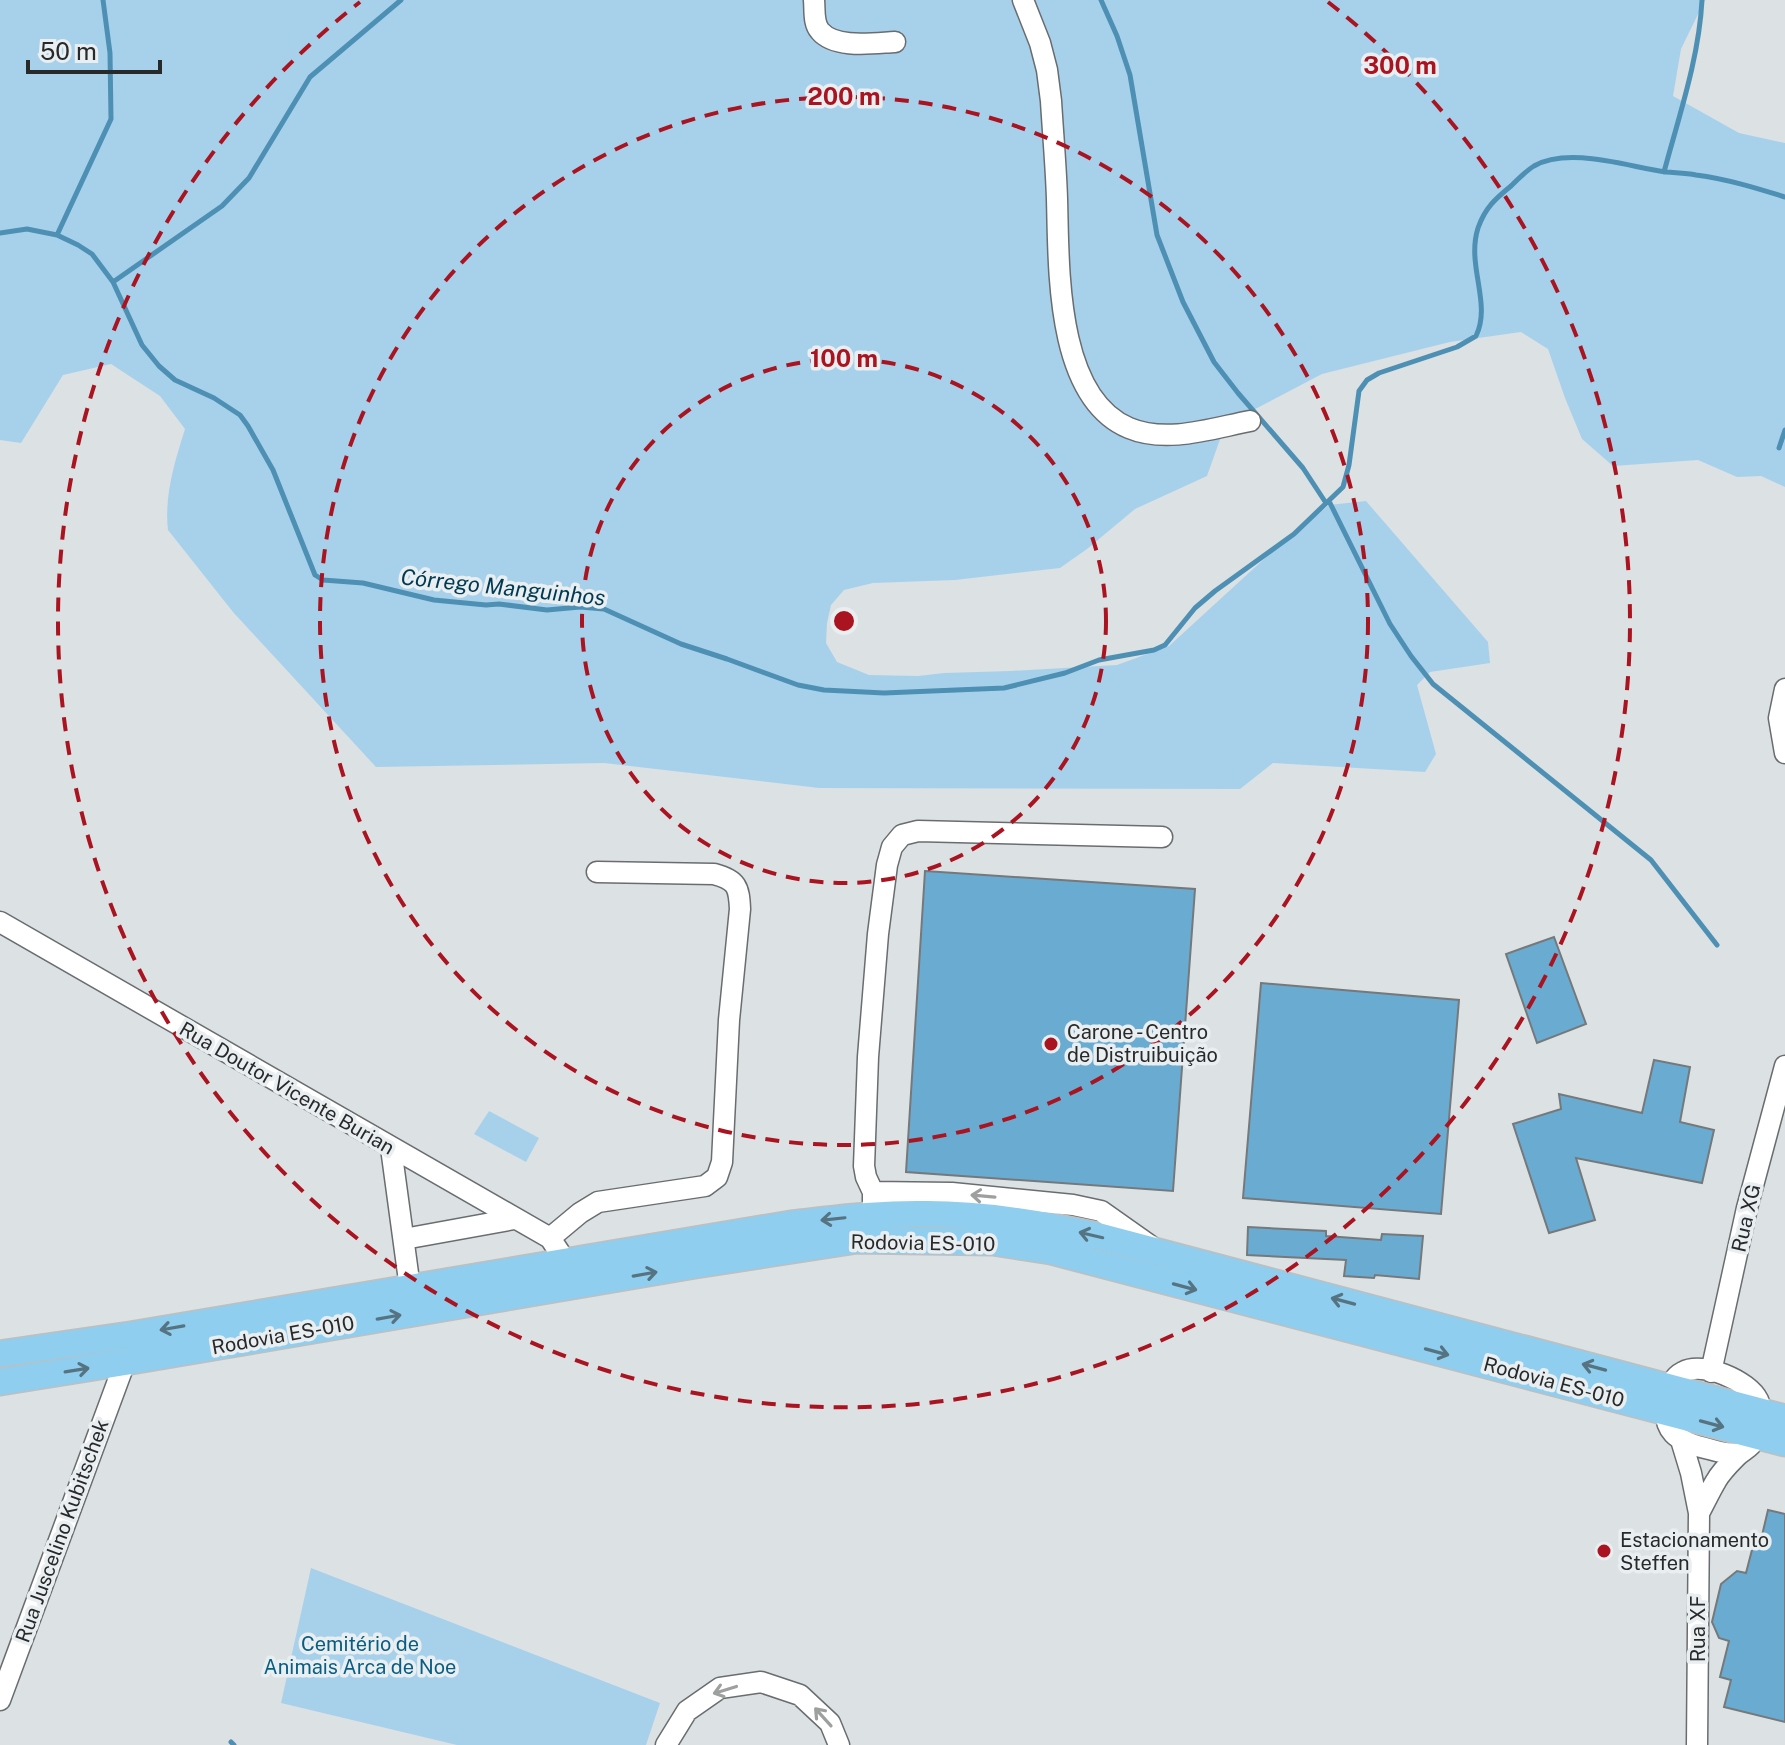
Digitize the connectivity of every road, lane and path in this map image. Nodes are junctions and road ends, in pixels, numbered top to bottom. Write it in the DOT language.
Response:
graph roads {
  1 [pos="814,0"];
  2 [pos="1023,0"];
  3 [pos="895,42"];
  4 [pos="1250,421"];
  5 [pos="1785,689"];
  6 [pos="1785,753"];
  7 [pos="1162,837"];
  8 [pos="597,872"];
  9 [pos="0,922"];
  10 [pos="1785,1066"];
  11 [pos="391,1148"];
  12 [pos="873,1204"];
  13 [pos="514,1219"];
  14 [pos="550,1238"];
  15 [pos="404,1239"];
  16 [pos="566,1262"];
  17 [pos="410,1288"];
  18 [pos="0,1354"];
  19 [pos="125,1362"];
  20 [pos="1711,1372"];
  21 [pos="0,1382"];
  22 [pos="1667,1399"];
  23 [pos="1760,1430"];
  24 [pos="1681,1440"];
  25 [pos="1785,1443"];
  26 [pos="1699,1513"];
  27 [pos="0,1700"];
  28 [pos="666,1745"];
  29 [pos="839,1745"];
  30 [pos="1697,1745"];
  1 -- 3 [label="street"];
  2 -- 4 [label="street"];
  5 -- 6 [label="street"];
  7 -- 12 [label="street"];
  8 -- 14 [label="street"];
  9 -- 11 [label="street, Rua Doutor Vicente Burian"];
  10 -- 20 [label="street, Rua XG"];
  11 -- 13 [label="street, Rua Doutor Vicente Burian"];
  11 -- 15 [label="street"];
  12 -- 16 [label="main road, Rodovia ES-010, one-way"];
  22 -- 12 [label="main road, Rodovia ES-010, one-way"];
  13 -- 14 [label="street, Rua Doutor Vicente Burian"];
  13 -- 15 [label="street"];
  14 -- 16 [label="street, Rua Doutor Vicente Burian"];
  15 -- 17 [label="street"];
  16 -- 17 [label="main road, Rodovia ES-010"];
  17 -- 18 [label="main road, Rodovia ES-010, one-way"];
  21 -- 19 [label="main road, Rodovia ES-010, one-way"];
  19 -- 22 [label="main road, Rodovia ES-010, one-way"];
  19 -- 27 [label="street, Rua Juscelino Kubitschek"];
  20 -- 22 [label="street"];
  20 -- 23 [label="street"];
  22 -- 23 [label="main road, Rodovia ES-010"];
  22 -- 24 [label="street, Rua XF"];
  23 -- 24 [label="street"];
  23 -- 25 [label="main road, Rodovia ES-010"];
  23 -- 26 [label="street, Rua XF"];
  24 -- 26 [label="street, Rua XF"];
  26 -- 30 [label="street, Rua XF"];
  29 -- 28 [label="street, one-way"];
}
